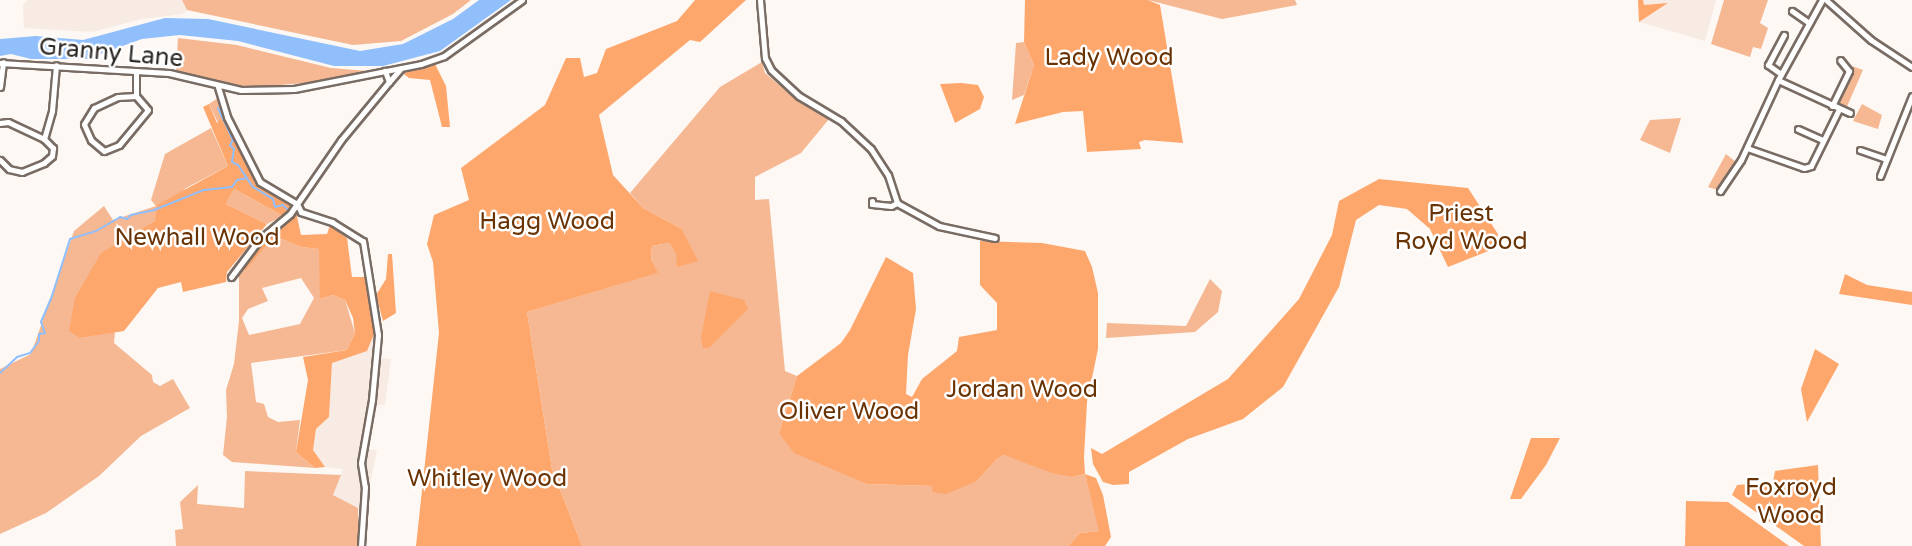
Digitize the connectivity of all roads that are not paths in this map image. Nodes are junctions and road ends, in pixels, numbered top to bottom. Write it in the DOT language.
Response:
graph roads {
  1 [pos="522,0"];
  2 [pos="760,0"];
  3 [pos="1824,0"];
  4 [pos="1791,12"];
  5 [pos="1809,23"];
  6 [pos="1784,35"];
  7 [pos="1840,60"];
  8 [pos="2,63"];
  9 [pos="56,65"];
  10 [pos="1912,67"];
  11 [pos="401,68"];
  12 [pos="136,71"];
  13 [pos="385,71"];
  14 [pos="1780,77"];
  15 [pos="389,82"];
  16 [pos="0,87"];
  17 [pos="218,87"];
  18 [pos="136,96"];
  19 [pos="1912,96"];
  20 [pos="1835,107"];
  21 [pos="1850,113"];
  22 [pos="1909,116"];
  23 [pos="0,123"];
  24 [pos="1798,129"];
  25 [pos="44,139"];
  26 [pos="1823,140"];
  27 [pos="1747,148"];
  28 [pos="1860,150"];
  29 [pos="1886,159"];
  30 [pos="0,160"];
  31 [pos="1880,176"];
  32 [pos="1720,191"];
  33 [pos="872,201"];
  34 [pos="297,204"];
  35 [pos="897,204"];
  36 [pos="995,239"];
  37 [pos="231,277"];
  38 [pos="361,546"];
  1 -- 11 [label="street, Granny Lane"];
  2 -- 35 [label="street"];
  3 -- 5 [label="street"];
  3 -- 10 [label="street"];
  4 -- 5 [label="street"];
  5 -- 14 [label="street"];
  6 -- 14 [label="street"];
  7 -- 20 [label="street"];
  8 -- 9 [label="street, Granny Lane"];
  8 -- 16 [label="street"];
  9 -- 12 [label="street, Granny Lane"];
  9 -- 25 [label="street"];
  11 -- 13 [label="street, Granny Lane"];
  11 -- 15 [label="street"];
  12 -- 17 [label="street, Granny Lane"];
  12 -- 18 [label="street"];
  13 -- 15 [label="street"];
  13 -- 17 [label="street, Granny Lane"];
  14 -- 20 [label="street"];
  14 -- 27 [label="street"];
  15 -- 34 [label="street"];
  17 -- 34 [label="street"];
  18 -- 18 [label="street"];
  19 -- 22 [label="street"];
  20 -- 21 [label="street"];
  20 -- 26 [label="street"];
  22 -- 29 [label="street"];
  23 -- 25 [label="street"];
  24 -- 26 [label="street"];
  25 -- 30 [label="street"];
  26 -- 27 [label="street"];
  27 -- 32 [label="street"];
  28 -- 29 [label="street"];
  29 -- 31 [label="street"];
  33 -- 35 [label="street"];
  34 -- 37 [label="street"];
  34 -- 38 [label="street"];
  35 -- 36 [label="street"];
}
